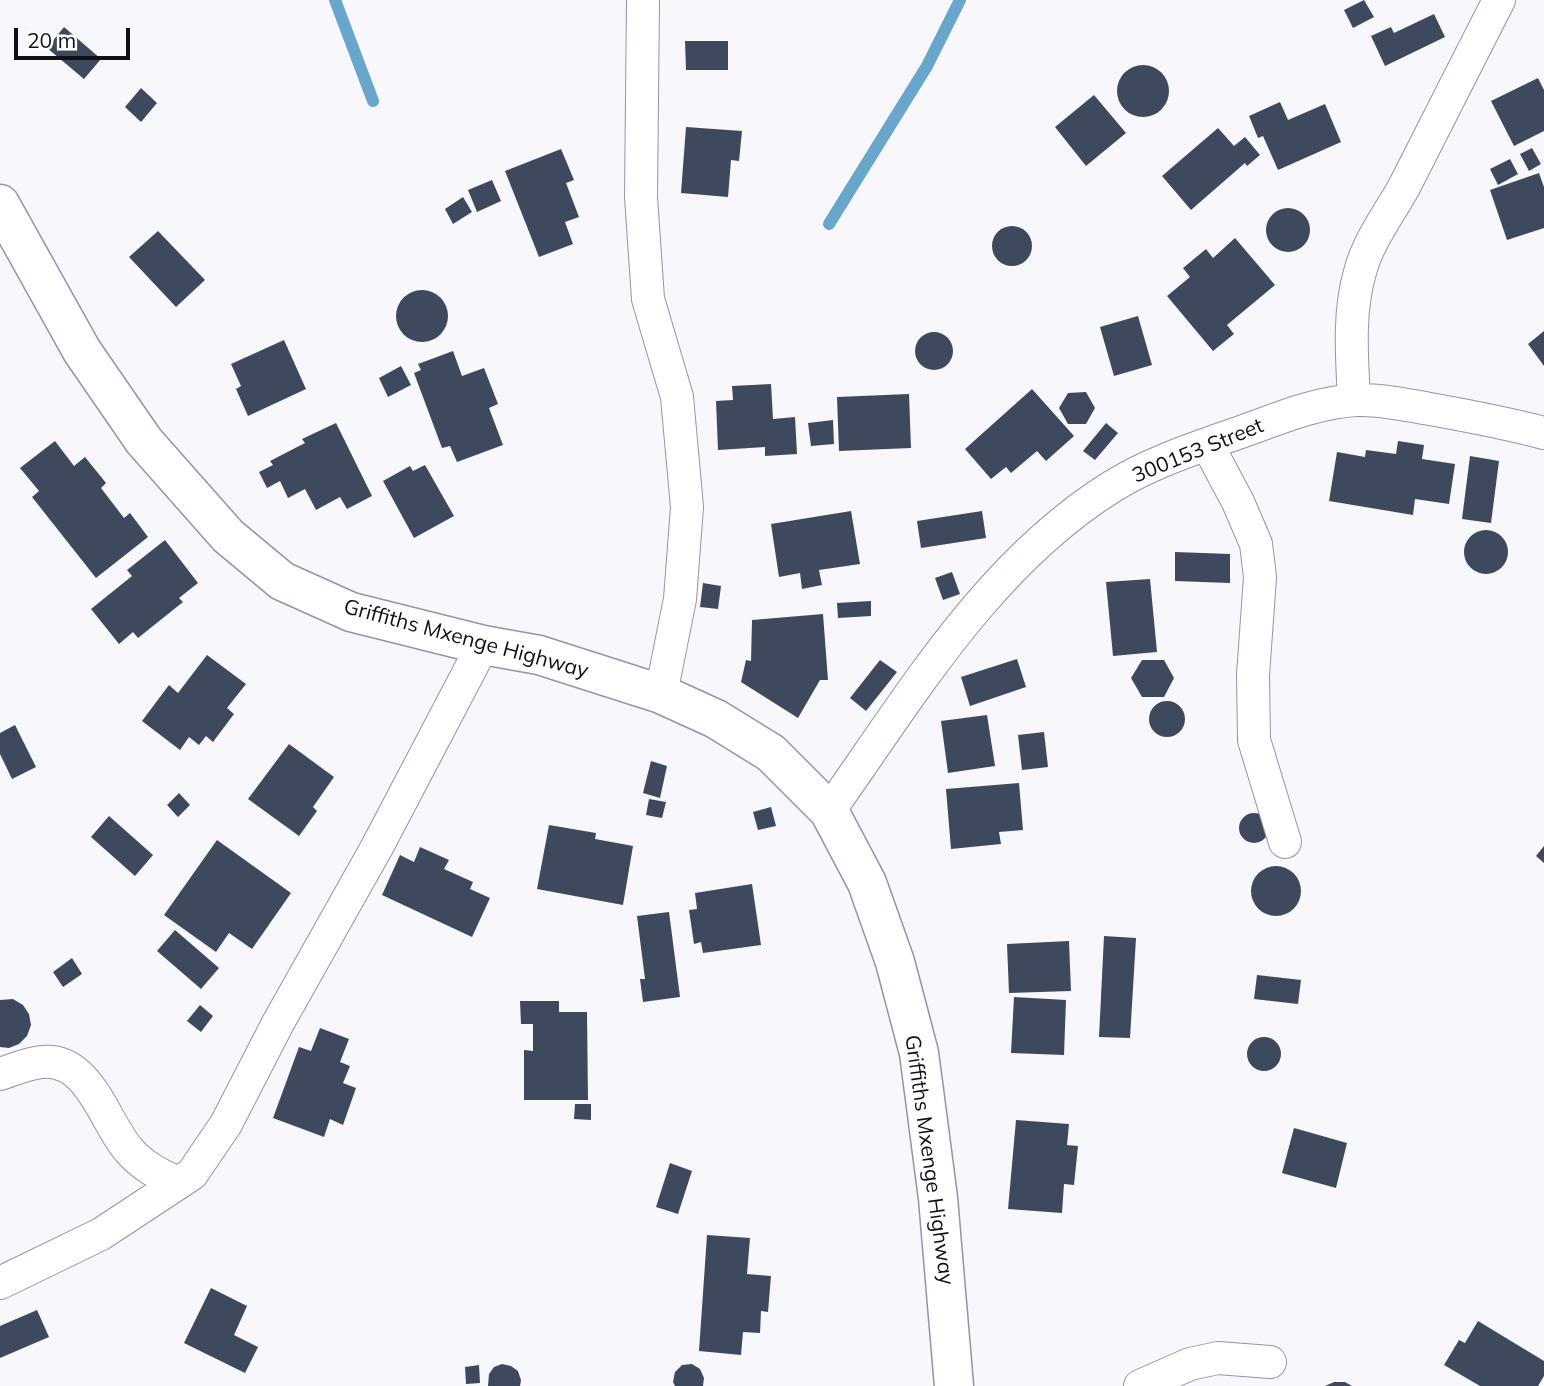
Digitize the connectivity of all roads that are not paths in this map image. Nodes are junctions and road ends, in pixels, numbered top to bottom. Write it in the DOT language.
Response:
graph roads {
  1 [pos="643,0"];
  2 [pos="1499,0"];
  3 [pos="0,204"];
  4 [pos="1354,400"];
  5 [pos="1544,433"];
  6 [pos="1207,444"];
  7 [pos="483,645"];
  8 [pos="661,694"];
  9 [pos="829,811"];
  10 [pos="1285,842"];
  11 [pos="0,1074"];
  12 [pos="176,1182"];
  13 [pos="0,1283"];
  14 [pos="1270,1363"];
  15 [pos="954,1386"];
  16 [pos="1140,1386"];
  1 -- 8 [label="street"];
  2 -- 4 [label="street"];
  3 -- 7 [label="street, Griffiths Mxenge Highway"];
  4 -- 5 [label="street, 300153 Street"];
  4 -- 6 [label="street, 300153 Street"];
  6 -- 9 [label="street, 300153 Street"];
  6 -- 10 [label="street"];
  7 -- 8 [label="street, Griffiths Mxenge Highway"];
  7 -- 12 [label="street"];
  8 -- 9 [label="street, Griffiths Mxenge Highway"];
  9 -- 15 [label="street, Griffiths Mxenge Highway"];
  11 -- 12 [label="street"];
  12 -- 13 [label="street"];
  14 -- 16 [label="street"];
}
